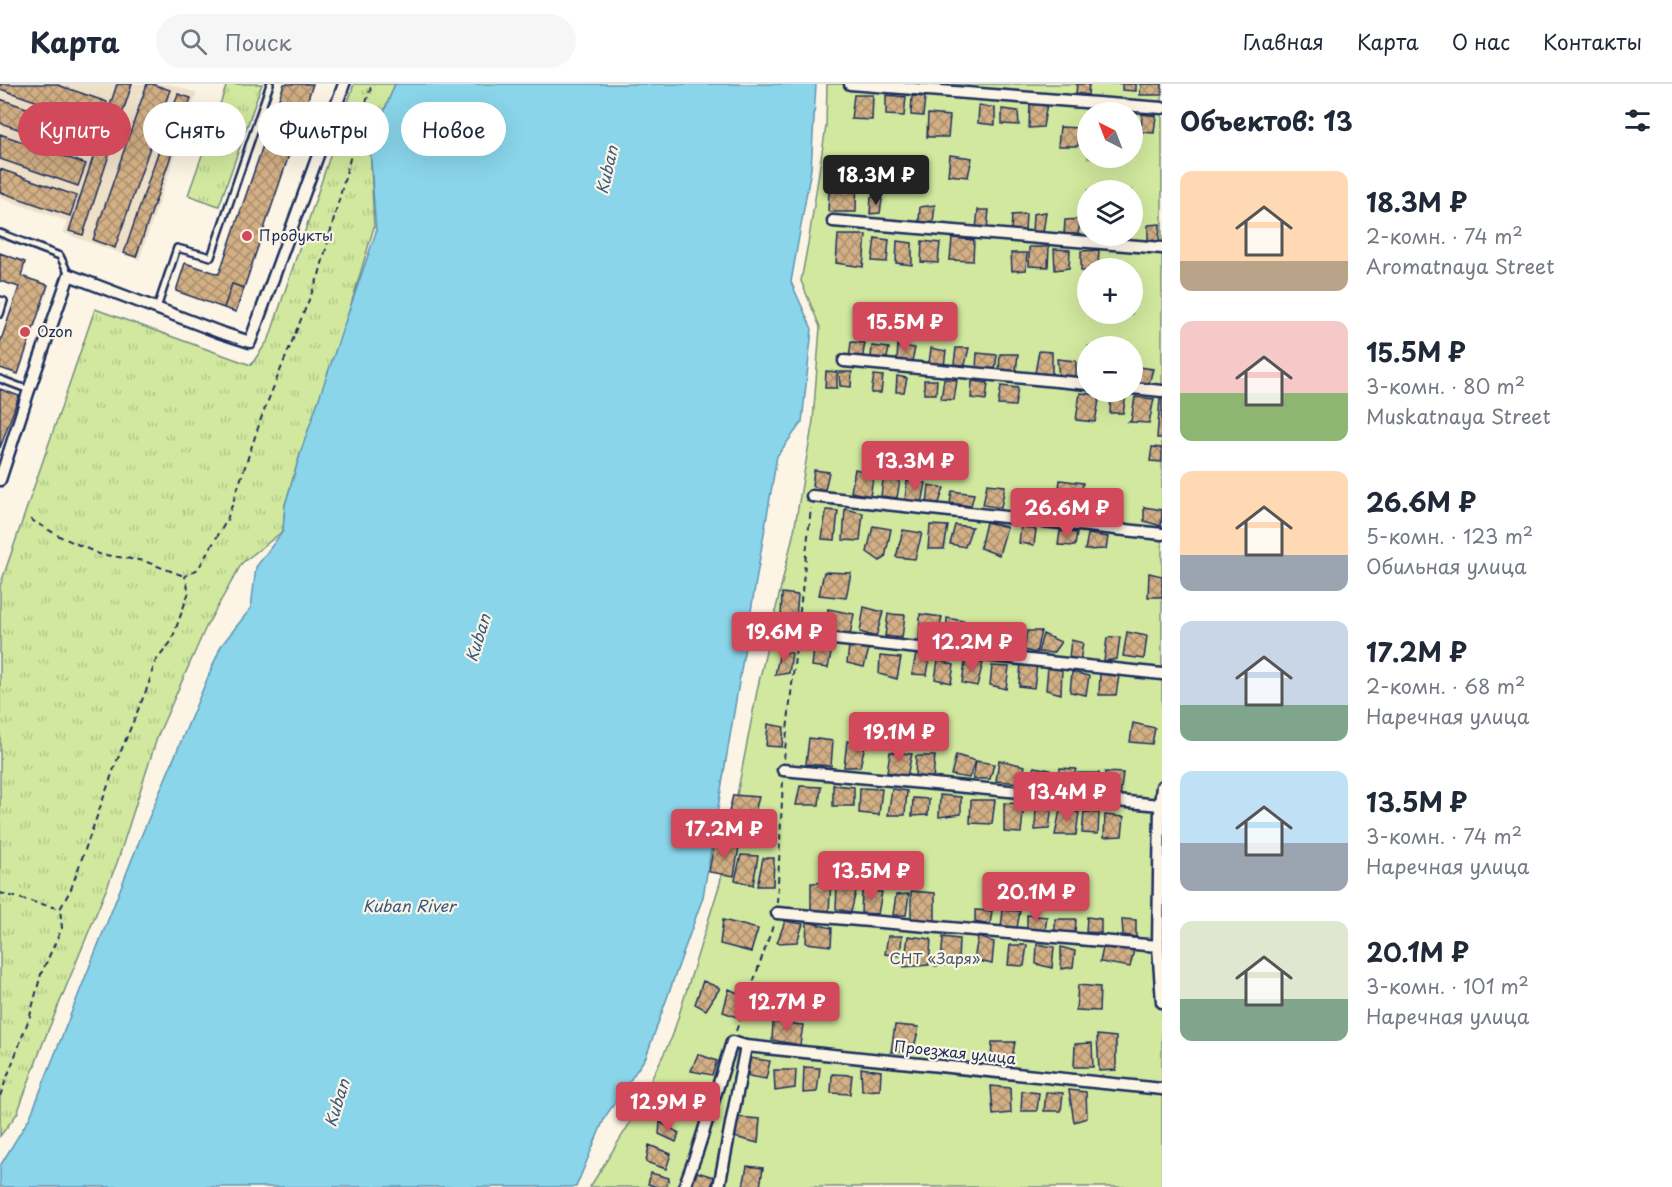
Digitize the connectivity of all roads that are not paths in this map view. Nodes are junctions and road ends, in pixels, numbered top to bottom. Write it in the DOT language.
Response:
graph roads {
  1 [pos="270,84"];
  2 [pos="344,84"];
  3 [pos="850,84"];
  4 [pos="1162,108"];
  5 [pos="833,221"];
  6 [pos="0,233"];
  7 [pos="1162,248"];
  8 [pos="69,275"];
  9 [pos="0,300"];
  10 [pos="157,309"];
  11 [pos="0,314"];
  12 [pos="844,361"];
  13 [pos="0,379"];
  14 [pos="1077,383"];
  15 [pos="1143,389"];
  16 [pos="29,390"];
  17 [pos="1162,391"];
  18 [pos="0,480"];
  19 [pos="812,496"];
  20 [pos="1162,534"];
  21 [pos="834,639"];
  22 [pos="1162,674"];
  23 [pos="783,770"];
  24 [pos="1162,786"];
  25 [pos="1160,805"];
  26 [pos="777,913"];
  27 [pos="1158,945"];
  28 [pos="1162,1002"];
  29 [pos="746,1046"];
  30 [pos="1162,1089"];
  31 [pos="684,1187"];
  32 [pos="718,1187"];
  1 -- 10 [label="lane"];
  2 -- 10 [label="street"];
  3 -- 4 [label="street"];
  5 -- 7 [label="street"];
  6 -- 8 [label="lane"];
  8 -- 10 [label="street"];
  8 -- 16 [label="street"];
  9 -- 11 [label="lane"];
  12 -- 14 [label="street"];
  13 -- 16 [label="lane"];
  15 -- 17 [label="street"];
  16 -- 18 [label="street"];
  19 -- 20 [label="street"];
  21 -- 22 [label="street"];
  23 -- 25 [label="street"];
  24 -- 25 [label="street"];
  25 -- 27 [label="street"];
  26 -- 27 [label="street"];
  27 -- 28 [label="street"];
  29 -- 30 [label="street, Проезжая улица"];
  29 -- 31 [label="street, Проезжая улица"];
  29 -- 32 [label="street"];
}
